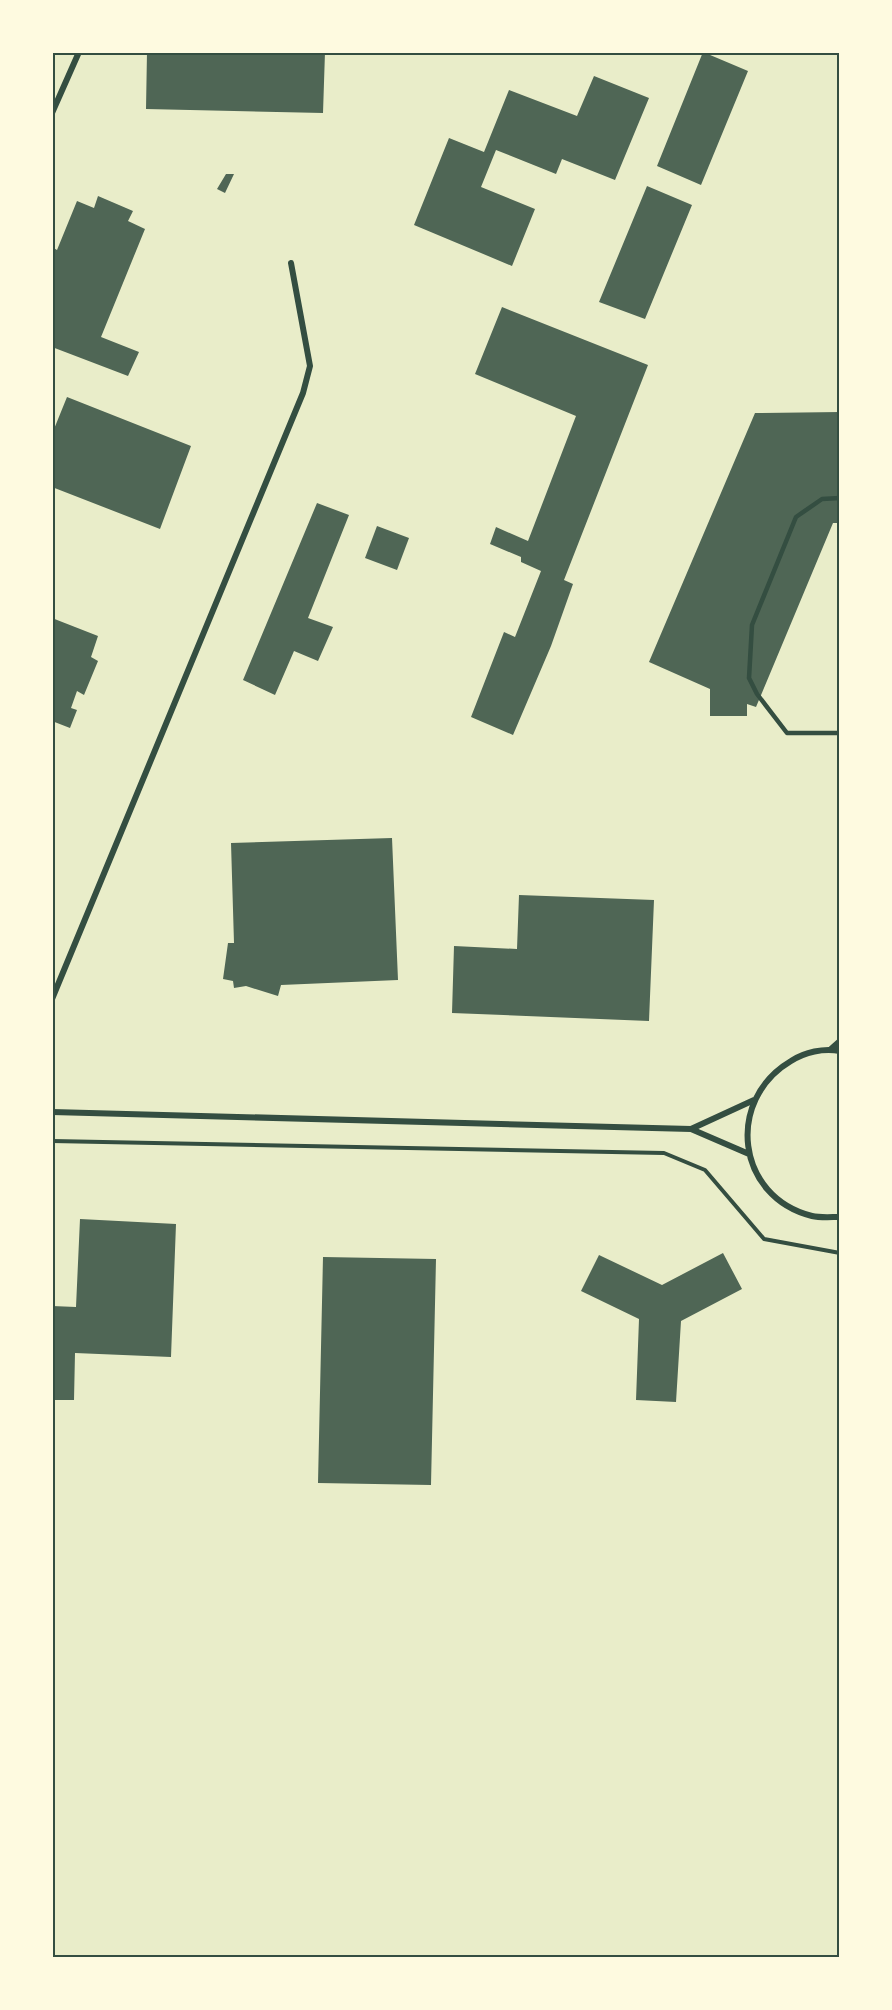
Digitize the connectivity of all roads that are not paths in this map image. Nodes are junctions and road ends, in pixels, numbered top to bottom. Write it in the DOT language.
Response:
graph roads {
  1 [pos="78,55"];
  2 [pos="52,113"];
  3 [pos="291,263"];
  4 [pos="840,498"];
  5 [pos="840,733"];
  6 [pos="52,999"];
  7 [pos="840,1041"];
  8 [pos="831,1049"];
  9 [pos="840,1051"];
  10 [pos="754,1100"];
  11 [pos="52,1112"];
  12 [pos="691,1129"];
  13 [pos="749,1154"];
  14 [pos="840,1217"];
  1 -- 2 [label="street"];
  3 -- 6 [label="street"];
  4 -- 5 [label="lane"];
  7 -- 8 [label="street"];
  8 -- 9 [label="street"];
  8 -- 10 [label="street"];
  10 -- 12 [label="street"];
  10 -- 13 [label="street"];
  11 -- 12 [label="street"];
  12 -- 13 [label="street"];
  13 -- 14 [label="street"];
}
